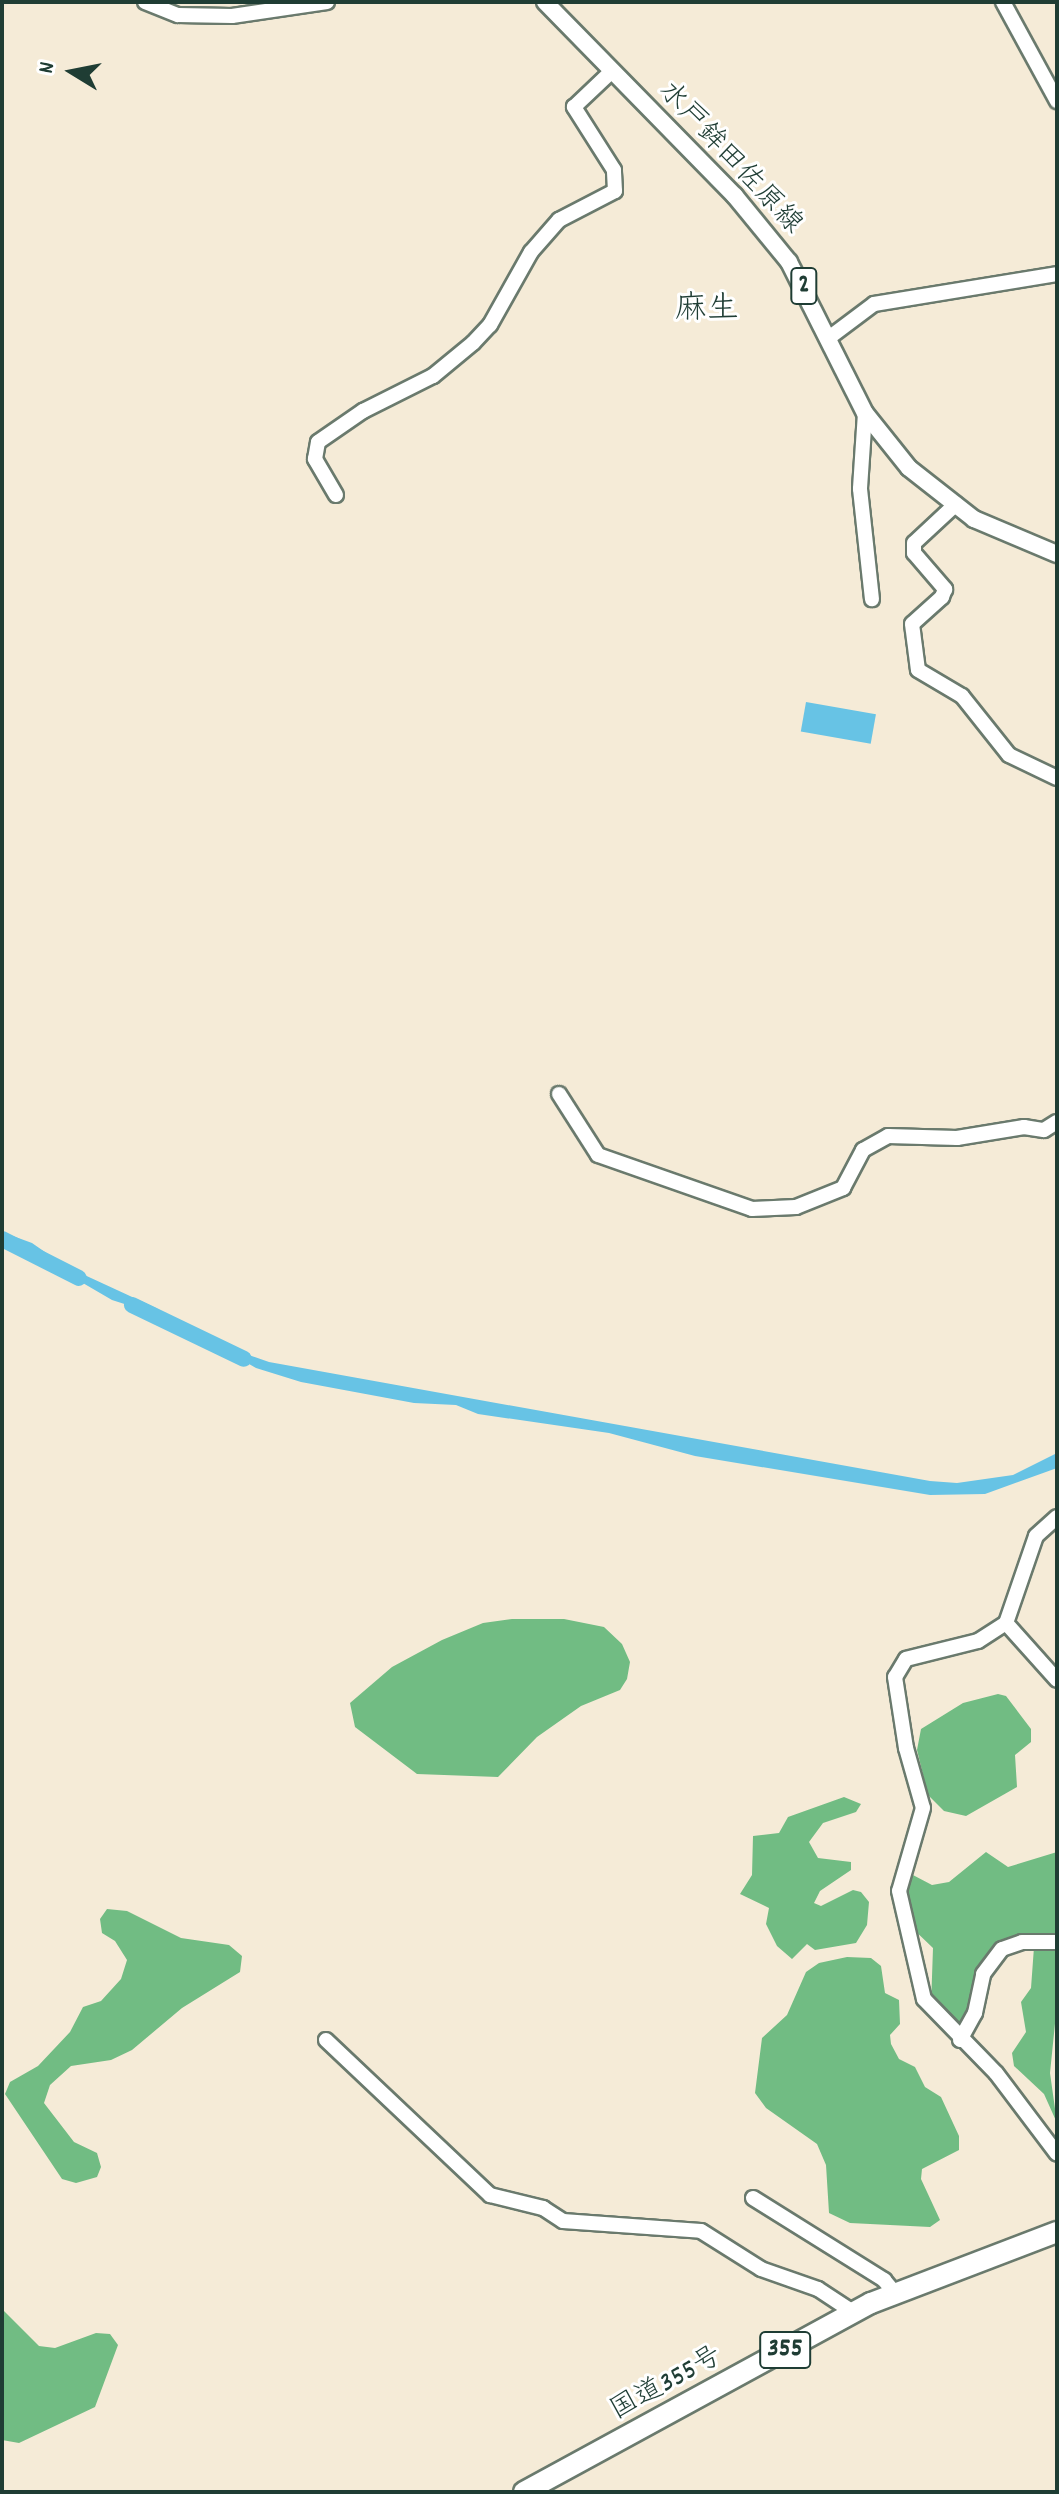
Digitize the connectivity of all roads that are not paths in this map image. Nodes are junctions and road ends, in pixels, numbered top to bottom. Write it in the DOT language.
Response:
graph roads {
  1 [pos="145,2"];
  2 [pos="327,2"];
  3 [pos="545,2"];
  4 [pos="1003,2"];
  5 [pos="611,72"];
  6 [pos="1057,101"];
  7 [pos="1057,274"];
  8 [pos="830,337"];
  9 [pos="865,413"];
  10 [pos="336,495"];
  11 [pos="956,504"];
  12 [pos="1057,554"];
  13 [pos="872,599"];
  14 [pos="1057,778"];
  15 [pos="559,1094"];
  16 [pos="1057,1122"];
  17 [pos="1057,1517"];
  18 [pos="1006,1623"];
  19 [pos="1057,1680"];
  20 [pos="1057,1942"];
  21 [pos="326,2040"];
  22 [pos="960,2040"];
  23 [pos="1057,2154"];
  24 [pos="753,2198"];
  25 [pos="1057,2232"];
  26 [pos="894,2292"];
  27 [pos="853,2312"];
  28 [pos="524,2492"];
  1 -- 2 [label="street"];
  3 -- 5 [label="main road, 水戸鉾田佐原線 / 2"];
  4 -- 6 [label="street"];
  5 -- 8 [label="main road, 水戸鉾田佐原線 / 2"];
  5 -- 10 [label="street"];
  7 -- 8 [label="street"];
  8 -- 9 [label="main road, 水戸鉾田佐原線 / 2"];
  9 -- 11 [label="main road, 水戸鉾田佐原線 / 2"];
  9 -- 13 [label="street"];
  11 -- 12 [label="main road, 水戸鉾田佐原線 / 2"];
  11 -- 14 [label="street"];
  15 -- 16 [label="street"];
  17 -- 18 [label="street"];
  18 -- 19 [label="street"];
  18 -- 22 [label="street"];
  20 -- 22 [label="street"];
  21 -- 27 [label="street"];
  22 -- 23 [label="street"];
  24 -- 26 [label="street"];
  25 -- 26 [label="highway, 国道355号 / 355"];
  26 -- 27 [label="highway, 国道355号 / 355"];
  27 -- 28 [label="highway, 国道355号 / 355"];
}
